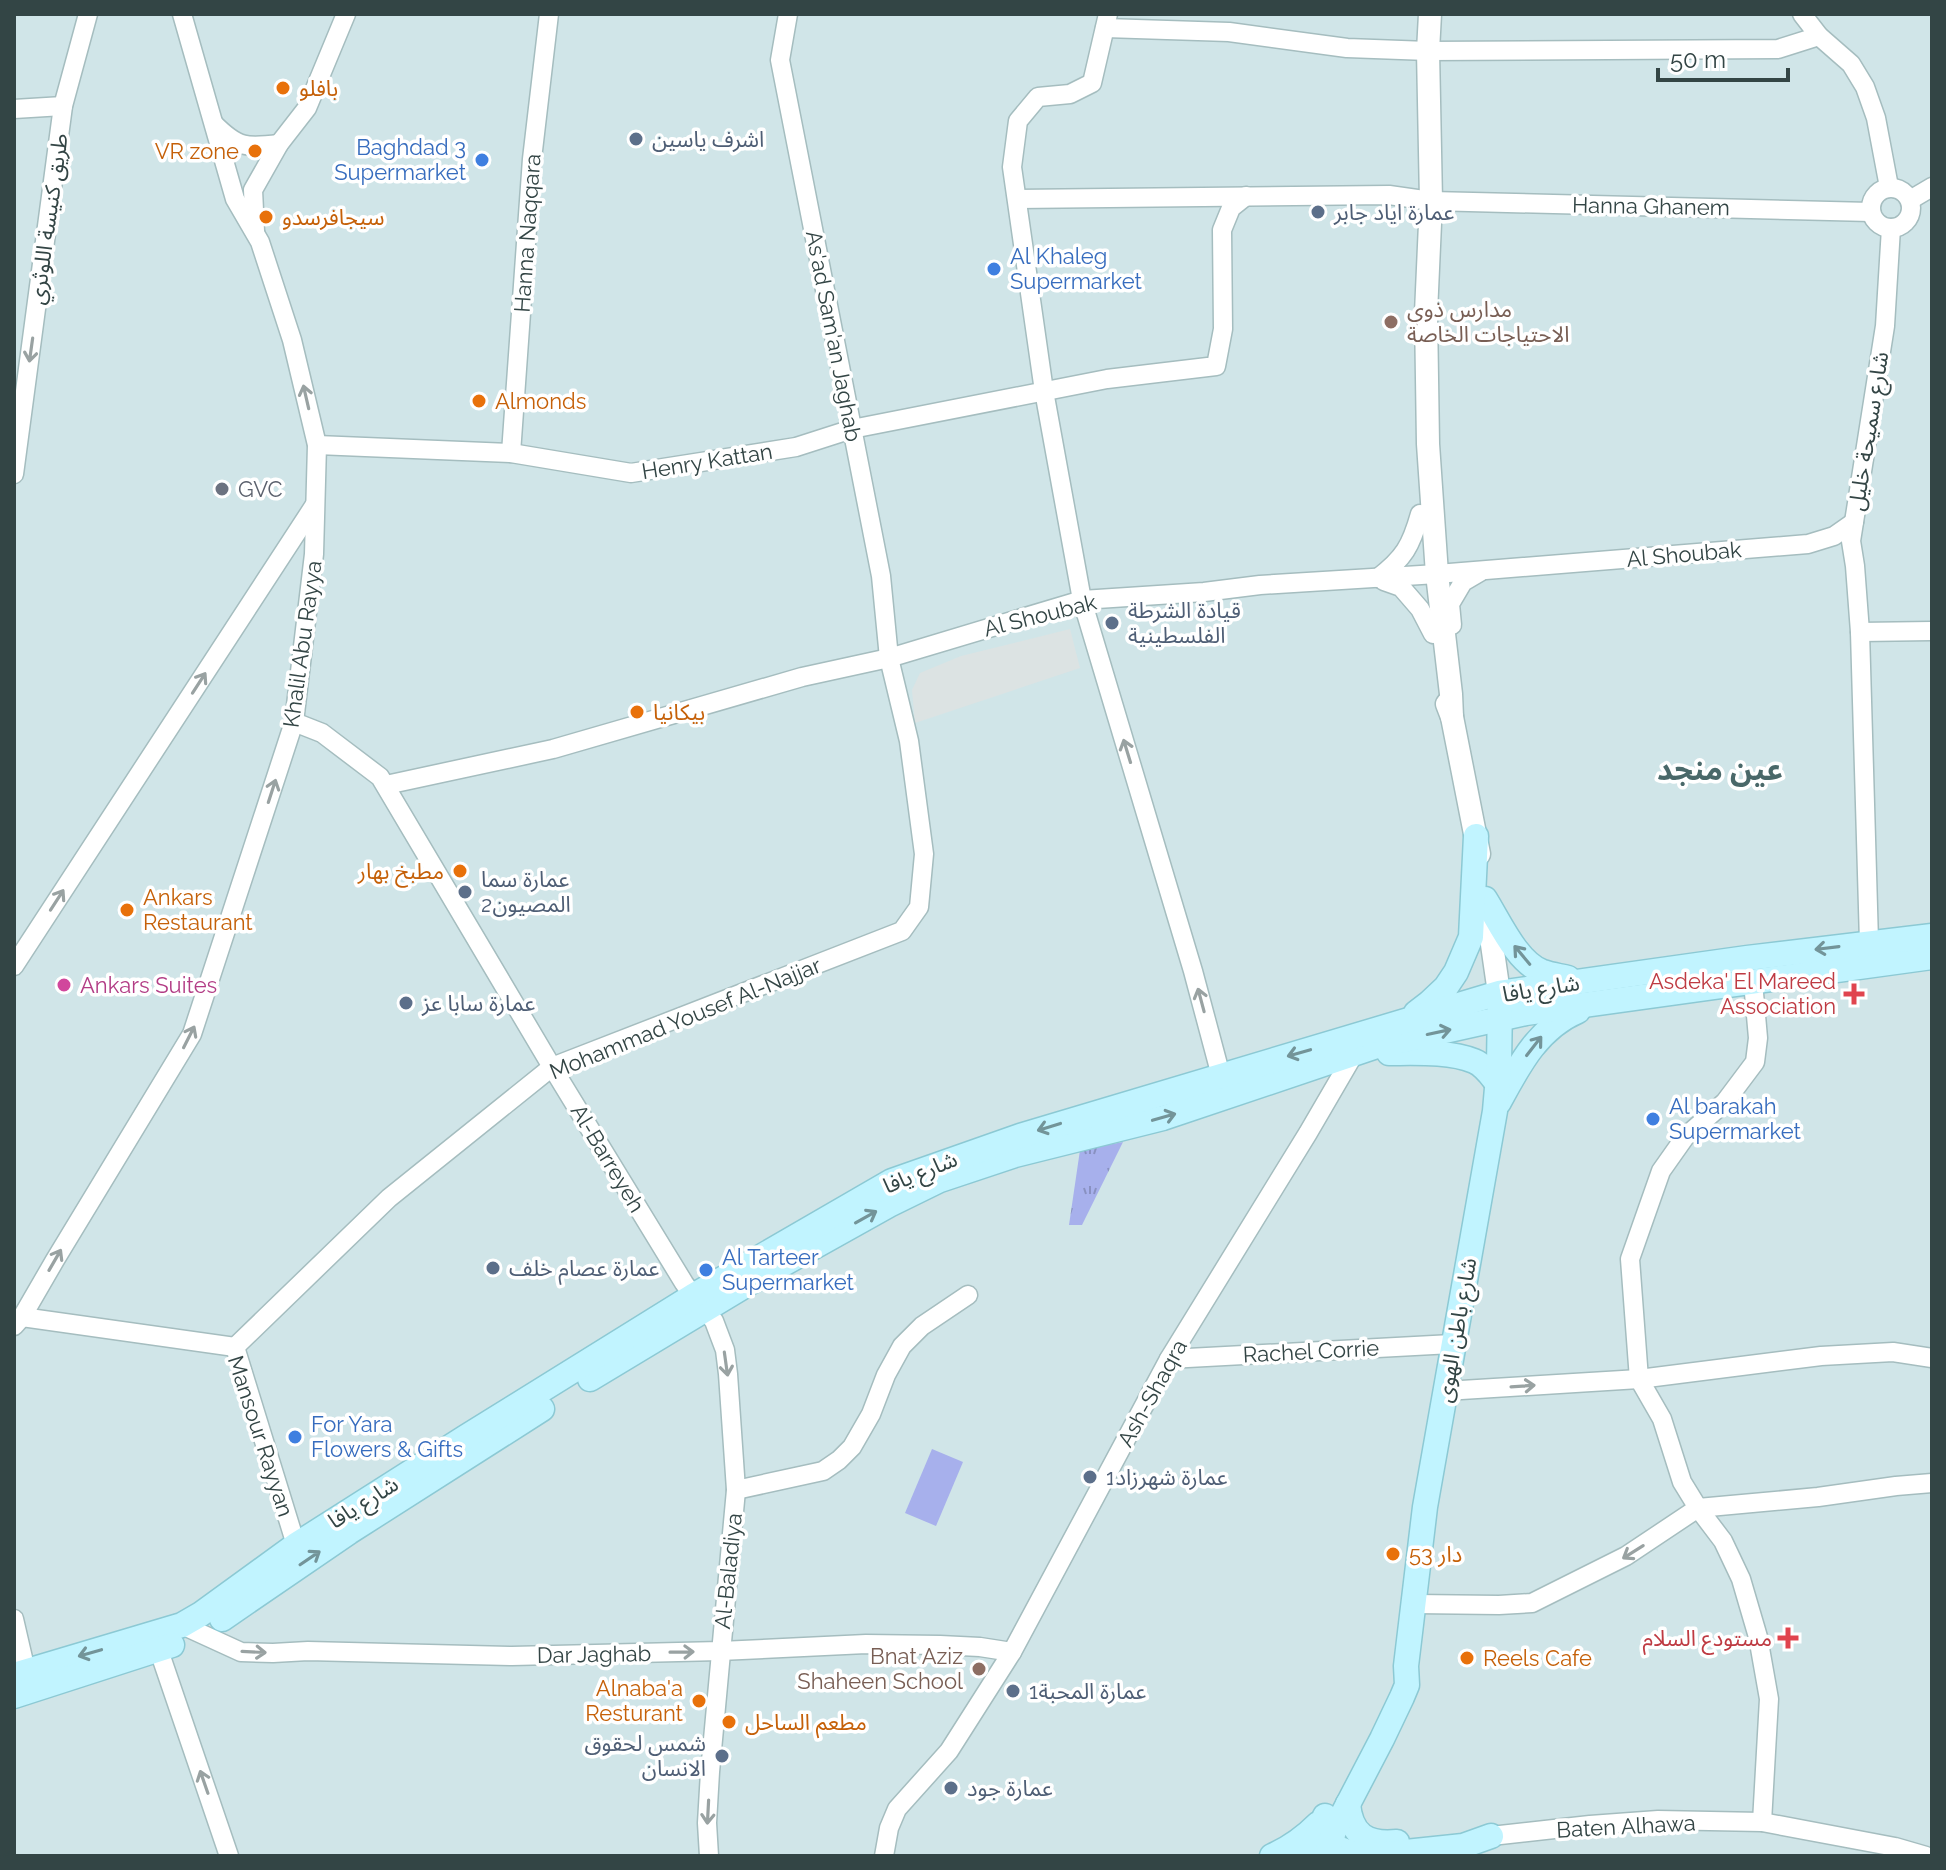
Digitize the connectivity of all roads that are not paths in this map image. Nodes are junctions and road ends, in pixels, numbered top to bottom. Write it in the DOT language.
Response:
graph roads {
  1 [pos="88,14"];
  2 [pos="182,14"];
  3 [pos="346,14"];
  4 [pos="549,14"];
  5 [pos="788,14"];
  6 [pos="1430,14"];
  7 [pos="1802,14"];
  8 [pos="1107,21"];
  9 [pos="1819,36"];
  10 [pos="1428,51"];
  11 [pos="63,106"];
  12 [pos="14,109"];
  13 [pos="214,124"];
  14 [pos="279,144"];
  15 [pos="1889,187"];
  16 [pos="1932,187"];
  17 [pos="1246,196"];
  18 [pos="1017,199"];
  19 [pos="1910,200"];
  20 [pos="1431,201"];
  21 [pos="1871,212"];
  22 [pos="1891,228"];
  23 [pos="255,234"];
  24 [pos="1426,369"];
  25 [pos="1044,391"];
  26 [pos="852,429"];
  27 [pos="317,445"];
  28 [pos="511,453"];
  29 [pos="14,474"];
  30 [pos="315,503"];
  31 [pos="1420,514"];
  32 [pos="1854,522"];
  33 [pos="1808,544"];
  34 [pos="1855,566"];
  35 [pos="1483,570"];
  36 [pos="1429,575"];
  37 [pos="1378,578"];
  38 [pos="1082,600"];
  39 [pos="1932,631"];
  40 [pos="1860,632"];
  41 [pos="1433,634"];
  42 [pos="889,658"];
  43 [pos="1449,679"];
  44 [pos="1452,717"];
  45 [pos="294,722"];
  46 [pos="386,785"];
  47 [pos="1476,836"];
  48 [pos="1485,899"];
  49 [pos="1932,936"];
  50 [pos="1869,942"];
  51 [pos="1932,957"];
  52 [pos="14,966"];
  53 [pos="1582,981"];
  54 [pos="1753,982"];
  55 [pos="1499,993"];
  56 [pos="1595,1004"];
  57 [pos="1501,1019"];
  58 [pos="1403,1022"];
  59 [pos="1354,1054"];
  60 [pos="552,1067"];
  61 [pos="1221,1076"];
  62 [pos="1497,1083"];
  63 [pos="1495,1111"];
  64 [pos="968,1295"];
  65 [pos="699,1303"];
  66 [pos="18,1322"];
  67 [pos="1452,1344"];
  68 [pos="235,1347"];
  69 [pos="1932,1358"];
  70 [pos="1169,1359"];
  71 [pos="1639,1379"];
  72 [pos="1445,1391"];
  73 [pos="1932,1483"];
  74 [pos="736,1490"];
  75 [pos="1698,1508"];
  76 [pos="296,1545"];
  77 [pos="1415,1604"];
  78 [pos="14,1619"];
  79 [pos="190,1629"];
  80 [pos="157,1642"];
  81 [pos="720,1651"];
  82 [pos="1012,1652"];
  83 [pos="1406,1666"];
  84 [pos="20,1673"];
  85 [pos="14,1696"];
  86 [pos="1348,1804"];
  87 [pos="1762,1822"];
  88 [pos="1491,1836"];
  89 [pos="1326,1839"];
  90 [pos="1374,1855"];
  91 [pos="229,1856"];
  92 [pos="709,1856"];
  93 [pos="884,1856"];
  94 [pos="1272,1856"];
  95 [pos="1309,1856"];
  96 [pos="1926,1856"];
  1 -- 11 [label="street, طريق كنيسة اللوثري"];
  2 -- 13 [label="street, Khalil Abu Rayya"];
  3 -- 14 [label="street"];
  4 -- 28 [label="street, Hanna Naqqara"];
  5 -- 26 [label="street, As'ad Sam'an Jaghab"];
  6 -- 10 [label="street"];
  7 -- 9 [label="street"];
  8 -- 10 [label="street"];
  8 -- 18 [label="street"];
  9 -- 10 [label="street"];
  9 -- 15 [label="street"];
  10 -- 20 [label="street"];
  11 -- 12 [label="street"];
  11 -- 29 [label="street, طريق كنيسة اللوثري, one-way"];
  13 -- 14 [label="street"];
  13 -- 23 [label="street, Khalil Abu Rayya"];
  14 -- 23 [label="street"];
  15 -- 19 [label="street"];
  15 -- 21 [label="street"];
  16 -- 19 [label="street"];
  17 -- 18 [label="street, Hanna Ghanem"];
  17 -- 20 [label="street, Hanna Ghanem"];
  17 -- 25 [label="street, Henry Kattan"];
  18 -- 25 [label="street"];
  19 -- 22 [label="street"];
  20 -- 21 [label="street, Hanna Ghanem"];
  20 -- 24 [label="street"];
  21 -- 22 [label="street"];
  22 -- 32 [label="street, شارع سميحة خليل"];
  27 -- 23 [label="street, Khalil Abu Rayya, one-way"];
  24 -- 31 [label="street"];
  24 -- 36 [label="street"];
  25 -- 26 [label="street, Henry Kattan"];
  25 -- 38 [label="street"];
  26 -- 28 [label="street, Henry Kattan"];
  26 -- 42 [label="street, As'ad Sam'an Jaghab"];
  27 -- 28 [label="street, Henry Kattan"];
  27 -- 30 [label="street, Khalil Abu Rayya"];
  30 -- 45 [label="street, Khalil Abu Rayya"];
  52 -- 30 [label="street, one-way"];
  31 -- 36 [label="street"];
  31 -- 37 [label="street"];
  32 -- 33 [label="street, Al Shoubak"];
  32 -- 34 [label="street, شارع سميحة خليل"];
  33 -- 34 [label="street, Al Shoubak"];
  33 -- 35 [label="street, Al Shoubak"];
  34 -- 40 [label="street, شارع سميحة خليل"];
  35 -- 36 [label="street, Al Shoubak"];
  35 -- 43 [label="street"];
  36 -- 37 [label="street, Al Shoubak"];
  36 -- 41 [label="street"];
  36 -- 43 [label="street"];
  37 -- 38 [label="street, Al Shoubak"];
  37 -- 41 [label="street"];
  38 -- 42 [label="street, Al Shoubak"];
  61 -- 38 [label="street, one-way"];
  39 -- 40 [label="street"];
  40 -- 50 [label="street, شارع سميحة خليل"];
  41 -- 44 [label="street"];
  42 -- 46 [label="street, Al Shoubak"];
  42 -- 60 [label="street, Mohammad Yousef Al-Najjar"];
  43 -- 44 [label="street"];
  44 -- 47 [label="street"];
  45 -- 46 [label="street, Al-Barreyeh"];
  66 -- 45 [label="street, Khalil Abu Rayya, one-way"];
  46 -- 60 [label="street, Al-Barreyeh"];
  47 -- 48 [label="street"];
  47 -- 58 [label="main road"];
  53 -- 48 [label="main road, one-way"];
  48 -- 55 [label="street"];
  49 -- 50 [label="main road, شارع يافا"];
  50 -- 53 [label="main road, شارع يافا, one-way"];
  51 -- 54 [label="main road, شارع يافا"];
  53 -- 55 [label="main road, شارع يافا"];
  54 -- 56 [label="main road, شارع يافا"];
  54 -- 71 [label="street"];
  55 -- 57 [label="main road, شارع باطن الهوى"];
  55 -- 58 [label="main road, شارع يافا"];
  56 -- 57 [label="main road, شارع يافا"];
  63 -- 56 [label="main road, one-way"];
  59 -- 57 [label="main road, شارع يافا, one-way"];
  57 -- 62 [label="main road, شارع باطن الهوى"];
  58 -- 61 [label="main road, شارع يافا, one-way"];
  59 -- 62 [label="main road"];
  65 -- 59 [label="main road, شارع يافا, one-way"];
  59 -- 70 [label="street, Ash-Shaqra"];
  60 -- 65 [label="street, Al-Barreyeh"];
  60 -- 68 [label="street, Mohammad Yousef Al-Najjar"];
  61 -- 65 [label="main road, شارع يافا, one-way"];
  62 -- 63 [label="main road, شارع باطن الهوى"];
  63 -- 67 [label="main road, شارع باطن الهوى"];
  64 -- 74 [label="street"];
  65 -- 74 [label="street, Al-Baladiya, one-way"];
  65 -- 76 [label="main road, شارع يافا"];
  79 -- 65 [label="main road, شارع يافا, one-way"];
  66 -- 68 [label="street, Mansour Rayyan"];
  67 -- 70 [label="street, Rachel Corrie"];
  67 -- 72 [label="main road, شارع باطن الهوى"];
  68 -- 76 [label="street, Mansour Rayyan"];
  69 -- 71 [label="street"];
  70 -- 82 [label="street, Ash-Shaqra"];
  72 -- 71 [label="street, one-way"];
  71 -- 75 [label="street"];
  72 -- 77 [label="main road, شارع باطن الهوى"];
  73 -- 75 [label="street"];
  74 -- 81 [label="street, Al-Baladiya"];
  75 -- 77 [label="street, one-way"];
  75 -- 87 [label="street"];
  76 -- 79 [label="main road, شارع يافا"];
  77 -- 83 [label="main road, شارع باطن الهوى"];
  78 -- 84 [label="street"];
  79 -- 80 [label="main road, شارع يافا"];
  79 -- 81 [label="street, Dar Jaghab, one-way"];
  80 -- 84 [label="main road, شارع يافا, one-way"];
  80 -- 85 [label="main road, شارع يافا"];
  91 -- 80 [label="street, one-way"];
  81 -- 82 [label="street, Dar Jaghab"];
  81 -- 92 [label="street, Al-Baladiya, one-way"];
  82 -- 93 [label="street, Ash-Shaqra"];
  83 -- 86 [label="main road, شارع باطن الهوى"];
  83 -- 89 [label="main road"];
  86 -- 88 [label="main road"];
  86 -- 89 [label="main road, شارع باطن الهوى"];
  87 -- 88 [label="street, Baten Alhawa"];
  87 -- 96 [label="street, Baten Alhawa"];
  88 -- 90 [label="main road"];
  89 -- 90 [label="main road"];
  89 -- 94 [label="main road"];
  89 -- 95 [label="main road"];
}
